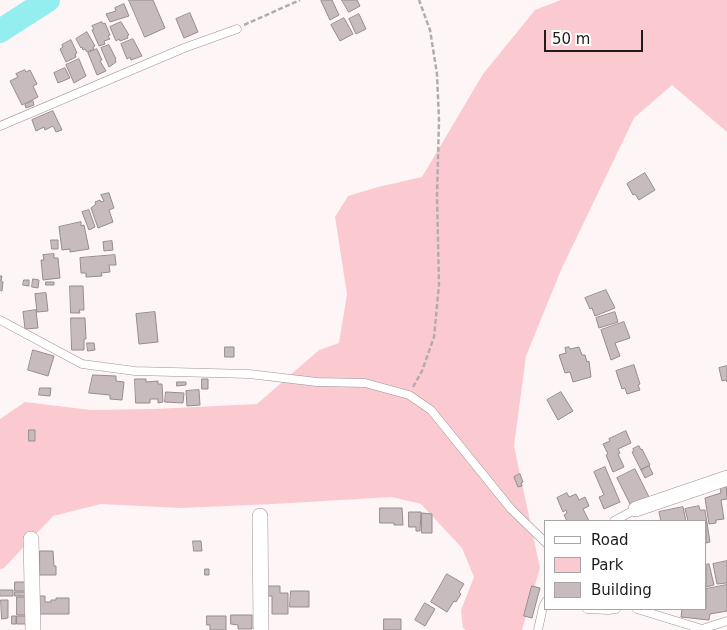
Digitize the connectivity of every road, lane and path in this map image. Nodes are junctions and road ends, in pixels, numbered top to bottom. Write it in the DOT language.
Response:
graph roads {
  1 [pos="300,0"];
  2 [pos="418,0"];
  3 [pos="237,29"];
  4 [pos="0,126"];
  5 [pos="0,320"];
  6 [pos="409,395"];
  7 [pos="727,478"];
  8 [pos="636,509"];
  9 [pos="260,516"];
  10 [pos="616,520"];
  11 [pos="32,539"];
  12 [pos="544,541"];
  13 [pos="544,608"];
  14 [pos="640,610"];
  15 [pos="727,621"];
  16 [pos="700,629"];
  17 [pos="33,630"];
  18 [pos="261,630"];
  19 [pos="538,630"];
  1 -- 3 [label="path"];
  2 -- 6 [label="path"];
  3 -- 4 [label="lane"];
  5 -- 6 [label="lane"];
  6 -- 12 [label="lane"];
  7 -- 8 [label="street"];
  8 -- 10 [label="lane"];
  9 -- 18 [label="street"];
  11 -- 17 [label="street"];
  13 -- 19 [label="lane"];
  14 -- 16 [label="lane"];
  15 -- 16 [label="lane"];
}
